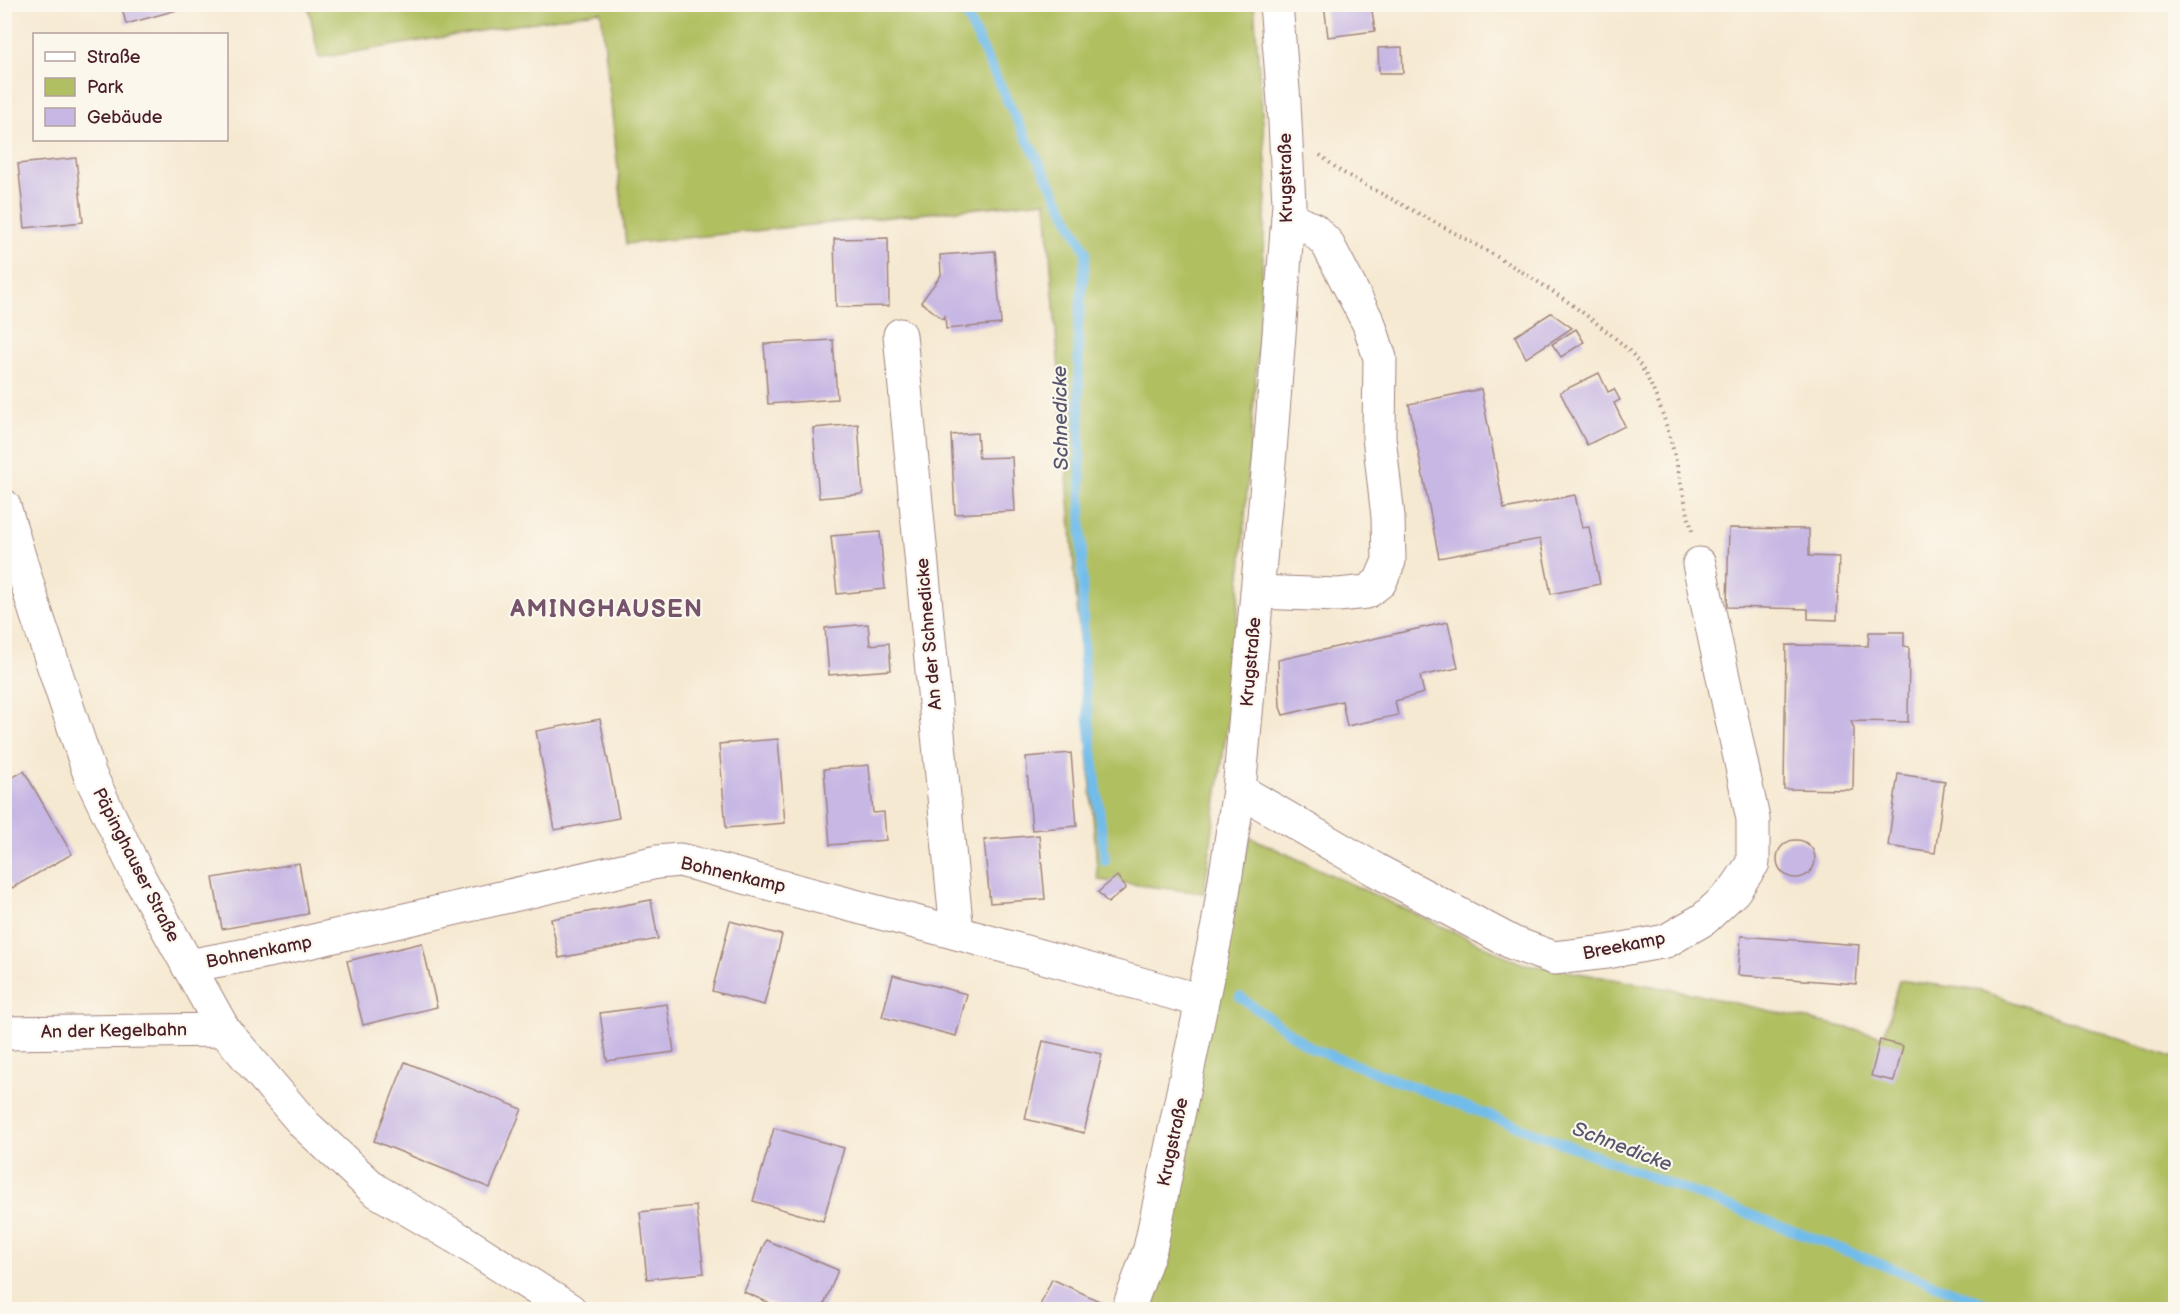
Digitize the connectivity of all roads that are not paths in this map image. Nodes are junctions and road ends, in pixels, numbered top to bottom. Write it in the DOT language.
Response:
graph roads {
  1 [pos="1276,4"];
  2 [pos="1288,218"];
  3 [pos="900,334"];
  4 [pos="4,506"];
  5 [pos="1700,564"];
  6 [pos="1257,591"];
  7 [pos="1239,790"];
  8 [pos="957,933"];
  9 [pos="188,966"];
  10 [pos="1202,1001"];
  11 [pos="224,1030"];
  12 [pos="4,1033"];
  13 [pos="570,1310"];
  14 [pos="1128,1310"];
  1 -- 2 [label="street, Krugstraße"];
  2 -- 6 [label="street, Krugstraße"];
  2 -- 6 [label="street"];
  3 -- 8 [label="street, An der Schnedicke"];
  4 -- 9 [label="street, Päpinghauser Straße"];
  5 -- 7 [label="street, Breekamp"];
  6 -- 7 [label="street, Krugstraße"];
  7 -- 10 [label="street, Krugstraße"];
  8 -- 9 [label="street, Bohnenkamp"];
  8 -- 10 [label="street, Bohnenkamp"];
  9 -- 11 [label="street, Päpinghauser Straße"];
  10 -- 14 [label="street, Krugstraße"];
  11 -- 12 [label="street, An der Kegelbahn"];
  11 -- 13 [label="street, Päpinghauser Straße"];
}
